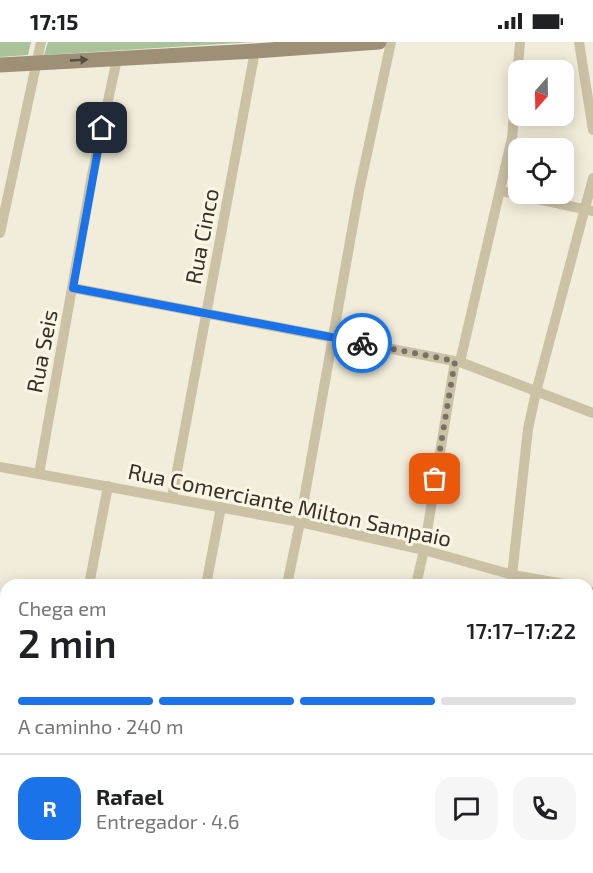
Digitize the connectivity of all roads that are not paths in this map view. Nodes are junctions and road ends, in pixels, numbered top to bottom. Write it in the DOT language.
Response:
graph roads {
  1 [pos="41,42"];
  2 [pos="379,42"];
  3 [pos="392,42"];
  4 [pos="520,42"];
  5 [pos="579,42"];
  6 [pos="255,51"];
  7 [pos="117,59"];
  8 [pos="35,62"];
  9 [pos="0,65"];
  10 [pos="593,130"];
  11 [pos="593,178"];
  12 [pos="501,191"];
  13 [pos="590,211"];
  14 [pos="1,226"];
  15 [pos="73,288"];
  16 [pos="207,312"];
  17 [pos="333,338"];
  18 [pos="458,361"];
  19 [pos="536,392"];
  20 [pos="593,413"];
  21 [pos="0,467"];
  22 [pos="39,474"];
  23 [pos="108,486"];
  24 [pos="172,498"];
  25 [pos="221,507"];
  26 [pos="300,522"];
  27 [pos="424,550"];
  28 [pos="90,579"];
  29 [pos="207,579"];
  30 [pos="288,579"];
  31 [pos="417,579"];
  32 [pos="509,579"];
  33 [pos="512,579"];
  1 -- 8 [label="street"];
  2 -- 6 [label="main road"];
  3 -- 17 [label="street"];
  4 -- 12 [label="street"];
  5 -- 10 [label="street"];
  6 -- 7 [label="main road"];
  6 -- 16 [label="street, Rua Cinco"];
  8 -- 7 [label="main road, one-way"];
  7 -- 15 [label="street, Rua Seis"];
  8 -- 9 [label="main road"];
  8 -- 14 [label="street"];
  11 -- 13 [label="street"];
  12 -- 13 [label="street"];
  12 -- 18 [label="street"];
  13 -- 19 [label="street"];
  15 -- 16 [label="street"];
  15 -- 22 [label="street, Rua Seis"];
  16 -- 17 [label="street"];
  16 -- 24 [label="street, Rua Cinco"];
  17 -- 18 [label="street"];
  17 -- 26 [label="street"];
  18 -- 19 [label="street"];
  18 -- 27 [label="street"];
  19 -- 20 [label="street"];
  19 -- 33 [label="street"];
  21 -- 22 [label="street, Rua Comerciante Milton Sampaio"];
  22 -- 23 [label="street, Rua Comerciante Milton Sampaio"];
  23 -- 24 [label="street, Rua Comerciante Milton Sampaio"];
  23 -- 28 [label="street"];
  24 -- 25 [label="street, Rua Comerciante Milton Sampaio"];
  25 -- 26 [label="street, Rua Comerciante Milton Sampaio"];
  25 -- 29 [label="street"];
  26 -- 27 [label="street, Rua Comerciante Milton Sampaio"];
  26 -- 30 [label="street"];
  27 -- 31 [label="street"];
  27 -- 32 [label="street, Rua Comerciante Milton Sampaio"];
}
